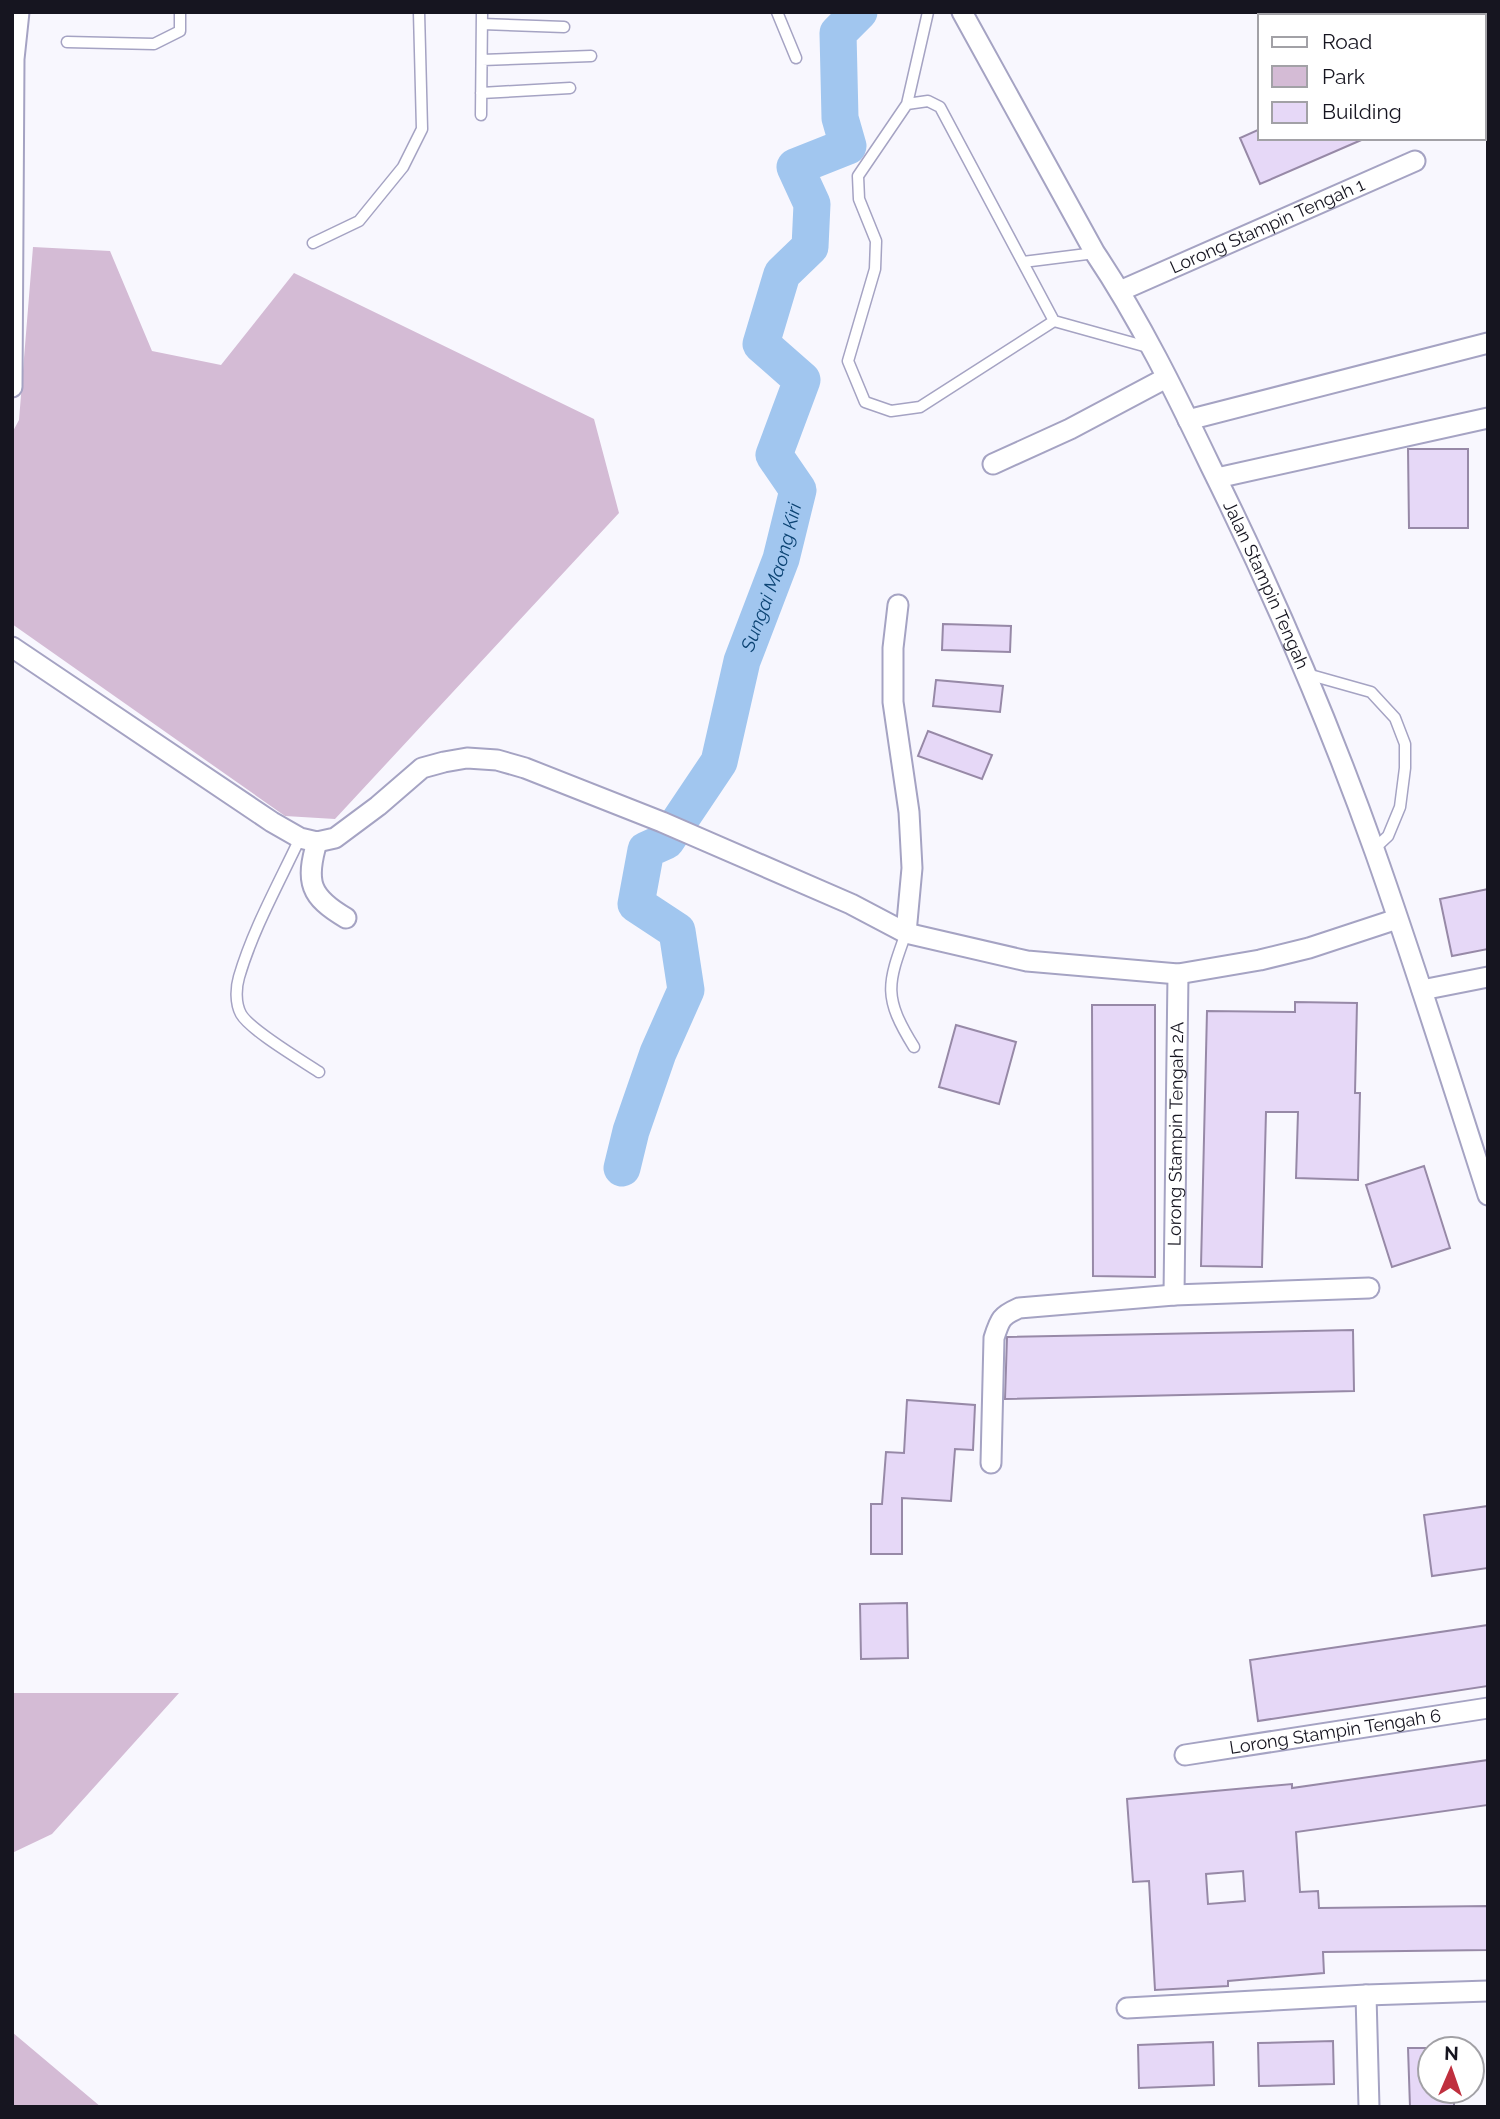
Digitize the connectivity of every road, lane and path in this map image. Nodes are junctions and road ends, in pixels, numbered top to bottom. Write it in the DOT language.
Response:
graph roads {
  1 [pos="19,12"];
  2 [pos="180,12"];
  3 [pos="419,12"];
  4 [pos="482,12"];
  5 [pos="777,12"];
  6 [pos="928,12"];
  7 [pos="962,12"];
  8 [pos="482,24"];
  9 [pos="564,27"];
  10 [pos="68,42"];
  11 [pos="591,56"];
  12 [pos="796,58"];
  13 [pos="13,59"];
  14 [pos="482,60"];
  15 [pos="570,89"];
  16 [pos="481,93"];
  17 [pos="906,104"];
  18 [pos="481,115"];
  19 [pos="1415,161"];
  20 [pos="313,243"];
  21 [pos="1095,253"];
  22 [pos="1023,262"];
  23 [pos="1120,291"];
  24 [pos="1054,321"];
  25 [pos="1488,343"];
  26 [pos="1151,348"];
  27 [pos="1166,378"];
  28 [pos="12,387"];
  29 [pos="1488,418"];
  30 [pos="1188,420"];
  31 [pos="993,464"];
  32 [pos="1217,478"];
  33 [pos="898,605"];
  34 [pos="12,647"];
  35 [pos="1306,674"];
  36 [pos="308,840"];
  37 [pos="1374,849"];
  38 [pos="346,918"];
  39 [pos="1397,919"];
  40 [pos="906,933"];
  41 [pos="1178,974"];
  42 [pos="1488,977"];
  43 [pos="1422,990"];
  44 [pos="914,1046"];
  45 [pos="319,1072"];
  46 [pos="1488,1195"];
  47 [pos="1369,1288"];
  48 [pos="1174,1295"];
  49 [pos="991,1463"];
  50 [pos="1488,1708"];
  51 [pos="1185,1755"];
  52 [pos="1488,1991"];
  53 [pos="1366,1995"];
  54 [pos="1126,2008"];
  55 [pos="1369,2107"];
  1 -- 13 [label="street"];
  2 -- 10 [label="lane"];
  3 -- 20 [label="lane"];
  4 -- 8 [label="lane"];
  5 -- 12 [label="lane"];
  6 -- 17 [label="lane"];
  7 -- 21 [label="street, Jalan Stampin Tengah"];
  8 -- 9 [label="lane"];
  8 -- 14 [label="lane"];
  11 -- 14 [label="lane"];
  13 -- 28 [label="street"];
  14 -- 16 [label="lane"];
  15 -- 16 [label="lane"];
  16 -- 18 [label="lane"];
  17 -- 22 [label="lane"];
  17 -- 24 [label="lane"];
  19 -- 23 [label="street, Lorong Stampin Tengah 1"];
  21 -- 22 [label="lane"];
  21 -- 23 [label="street, Jalan Stampin Tengah"];
  22 -- 24 [label="lane"];
  23 -- 26 [label="street, Jalan Stampin Tengah"];
  24 -- 26 [label="lane"];
  25 -- 30 [label="street"];
  26 -- 27 [label="street, Jalan Stampin Tengah"];
  27 -- 30 [label="street, Jalan Stampin Tengah"];
  27 -- 31 [label="street"];
  29 -- 32 [label="street"];
  30 -- 32 [label="street, Jalan Stampin Tengah"];
  32 -- 35 [label="street, Jalan Stampin Tengah"];
  33 -- 40 [label="street"];
  34 -- 36 [label="street"];
  35 -- 37 [label="street, Jalan Stampin Tengah"];
  35 -- 37 [label="lane"];
  36 -- 38 [label="street"];
  36 -- 40 [label="street"];
  36 -- 45 [label="lane"];
  37 -- 39 [label="street, Jalan Stampin Tengah"];
  39 -- 41 [label="street"];
  39 -- 43 [label="street, Jalan Stampin Tengah"];
  40 -- 41 [label="street"];
  40 -- 44 [label="lane"];
  41 -- 48 [label="street, Lorong Stampin Tengah 2A"];
  42 -- 43 [label="street"];
  43 -- 46 [label="street, Jalan Stampin Tengah"];
  47 -- 48 [label="street"];
  48 -- 49 [label="street"];
  50 -- 51 [label="street, Lorong Stampin Tengah 6"];
  52 -- 53 [label="street"];
  53 -- 54 [label="street"];
  53 -- 55 [label="street"];
}
